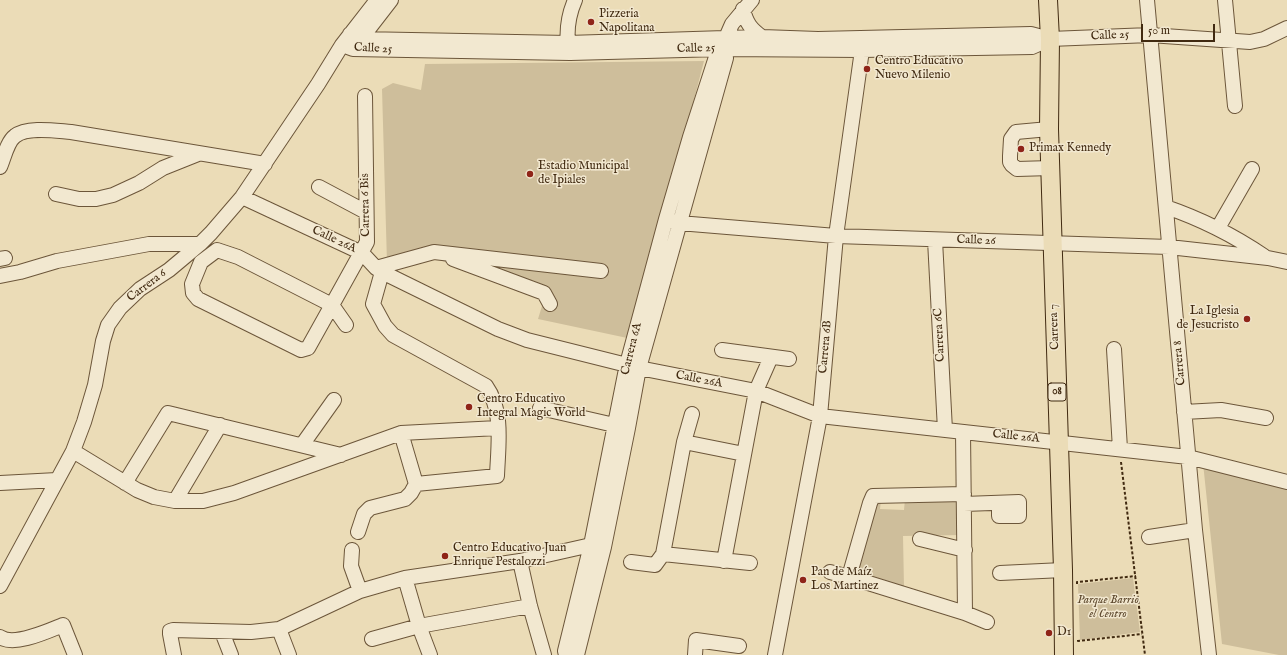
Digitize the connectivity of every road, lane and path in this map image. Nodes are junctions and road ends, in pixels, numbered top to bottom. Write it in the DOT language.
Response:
graph roads {
  1 [pos="377,0"];
  2 [pos="391,0"];
  3 [pos="1048,0"];
  4 [pos="1147,0"];
  5 [pos="1225,0"];
  6 [pos="570,1"];
  7 [pos="748,5"];
  8 [pos="1287,28"];
  9 [pos="1150,35"];
  10 [pos="762,37"];
  11 [pos="1050,39"];
  12 [pos="1230,41"];
  13 [pos="351,42"];
  14 [pos="723,43"];
  15 [pos="862,44"];
  16 [pos="569,48"];
  17 [pos="365,96"];
  18 [pos="1235,106"];
  19 [pos="1049,129"];
  20 [pos="198,154"];
  21 [pos="265,164"];
  22 [pos="0,167"];
  23 [pos="1051,168"];
  24 [pos="1252,169"];
  25 [pos="319,188"];
  26 [pos="56,194"];
  27 [pos="242,197"];
  28 [pos="1166,207"];
  29 [pos="366,212"];
  30 [pos="672,221"];
  31 [pos="1218,228"];
  32 [pos="836,236"];
  33 [pos="935,240"];
  34 [pos="1053,243"];
  35 [pos="200,244"];
  36 [pos="1169,247"];
  37 [pos="434,252"];
  38 [pos="362,253"];
  39 [pos="1268,258"];
  40 [pos="1287,262"];
  41 [pos="379,270"];
  42 [pos="601,271"];
  43 [pos="0,276"];
  44 [pos="550,304"];
  45 [pos="332,305"];
  46 [pos="346,325"];
  47 [pos="1114,349"];
  48 [pos="722,350"];
  49 [pos="771,357"];
  50 [pos="789,359"];
  51 [pos="633,366"];
  52 [pos="756,391"];
  53 [pos="334,400"];
  54 [pos="540,408"];
  55 [pos="1184,412"];
  56 [pos="692,414"];
  57 [pos="820,416"];
  58 [pos="1266,418"];
  59 [pos="220,425"];
  60 [pos="621,427"];
  61 [pos="498,428"];
  62 [pos="945,430"];
  63 [pos="963,432"];
  64 [pos="401,433"];
  65 [pos="684,442"];
  66 [pos="1059,442"];
  67 [pos="302,445"];
  68 [pos="1120,449"];
  69 [pos="73,451"];
  70 [pos="744,454"];
  71 [pos="341,455"];
  72 [pos="1188,457"];
  73 [pos="57,480"];
  74 [pos="0,482"];
  75 [pos="1287,482"];
  76 [pos="125,484"];
  77 [pos="416,484"];
  78 [pos="964,499"];
  79 [pos="175,501"];
  80 [pos="999,503"];
  81 [pos="1195,530"];
  82 [pos="358,532"];
  83 [pos="1149,537"];
  84 [pos="920,539"];
  85 [pos="597,546"];
  86 [pos="352,550"];
  87 [pos="964,550"];
  88 [pos="663,554"];
  89 [pos="520,561"];
  90 [pos="724,561"];
  91 [pos="631,562"];
  92 [pos="750,563"];
  93 [pos="1063,570"];
  94 [pos="830,572"];
  95 [pos="1000,573"];
  96 [pos="1136,576"];
  97 [pos="849,577"];
  98 [pos="405,578"];
  99 [pos="0,586"];
  100 [pos="1077,590"];
  101 [pos="360,591"];
  102 [pos="530,606"];
  103 [pos="965,613"];
  104 [pos="987,622"];
  105 [pos="419,626"];
  106 [pos="278,629"];
  107 [pos="222,632"];
  108 [pos="1078,634"];
  109 [pos="1142,634"];
  110 [pos="0,637"];
  111 [pos="372,639"];
  112 [pos="740,646"];
  113 [pos="75,655"];
  114 [pos="174,655"];
  115 [pos="231,655"];
  116 [pos="289,655"];
  117 [pos="430,655"];
  118 [pos="544,655"];
  119 [pos="566,655"];
  120 [pos="577,655"];
  121 [pos="695,655"];
  122 [pos="775,655"];
  123 [pos="1064,655"];
  124 [pos="1145,655"];
  125 [pos="1209,655"];
  1 -- 13 [label="street"];
  2 -- 13 [label="street"];
  3 -- 11 [label="main road, Carrera 7 / 08"];
  4 -- 9 [label="street, Carrera 8"];
  5 -- 12 [label="street"];
  6 -- 16 [label="street"];
  7 -- 10 [label="street"];
  7 -- 14 [label="street"];
  8 -- 12 [label="street, Calle 25"];
  9 -- 11 [label="street, Calle 25"];
  9 -- 12 [label="street, Calle 25"];
  9 -- 28 [label="street, Carrera 8"];
  10 -- 14 [label="street, Calle 25"];
  10 -- 15 [label="street, Calle 25"];
  11 -- 15 [label="street, Calle 25"];
  11 -- 19 [label="main road, Carrera 7 / 08"];
  12 -- 18 [label="street"];
  13 -- 16 [label="street, Calle 25"];
  13 -- 21 [label="street"];
  14 -- 15 [label="street, Calle 25"];
  14 -- 16 [label="street, Calle 25"];
  14 -- 30 [label="street, Carrera 6A"];
  15 -- 32 [label="street, Carrera 6B"];
  17 -- 29 [label="street, Carrera 6 Bis"];
  19 -- 23 [label="main road, Carrera 7 / 08"];
  19 -- 23 [label="street"];
  20 -- 21 [label="street"];
  20 -- 22 [label="street"];
  20 -- 26 [label="street"];
  21 -- 27 [label="street"];
  23 -- 34 [label="main road, Carrera 7 / 08"];
  24 -- 31 [label="street"];
  25 -- 29 [label="street"];
  27 -- 35 [label="street, Carrera 6"];
  27 -- 38 [label="street, Calle 26A"];
  28 -- 31 [label="street"];
  28 -- 36 [label="street, Carrera 8"];
  29 -- 38 [label="street, Carrera 6 Bis"];
  30 -- 32 [label="street, Calle 26"];
  30 -- 51 [label="street, Carrera 6A"];
  31 -- 39 [label="street"];
  32 -- 33 [label="street, Calle 26"];
  32 -- 57 [label="street, Carrera 6B"];
  33 -- 34 [label="street, Calle 26"];
  33 -- 62 [label="street, Carrera 6C"];
  34 -- 36 [label="street, Calle 26"];
  34 -- 66 [label="main road, Carrera 7 / 08"];
  35 -- 43 [label="street"];
  35 -- 69 [label="street, Carrera 6"];
  36 -- 39 [label="street, Calle 26"];
  36 -- 55 [label="street, Carrera 8"];
  37 -- 41 [label="street"];
  37 -- 42 [label="street"];
  37 -- 44 [label="street"];
  38 -- 41 [label="street, Calle 26A"];
  38 -- 45 [label="street, Carrera 6 Bis"];
  39 -- 40 [label="street, Calle 26"];
  41 -- 51 [label="street, Calle 26A"];
  41 -- 61 [label="street"];
  45 -- 45 [label="street, Carrera 6 Bis"];
  45 -- 46 [label="street"];
  47 -- 68 [label="street"];
  48 -- 49 [label="street"];
  49 -- 50 [label="street"];
  49 -- 52 [label="street"];
  51 -- 52 [label="street, Calle 26A"];
  51 -- 60 [label="street, Carrera 6A"];
  52 -- 57 [label="street, Calle 26A"];
  52 -- 70 [label="street"];
  53 -- 67 [label="street"];
  54 -- 60 [label="street"];
  55 -- 58 [label="street"];
  55 -- 72 [label="street, Carrera 8"];
  56 -- 65 [label="street"];
  57 -- 62 [label="street, Calle 26A"];
  57 -- 122 [label="street, Carrera 6B"];
  59 -- 67 [label="street"];
  59 -- 76 [label="street"];
  59 -- 79 [label="street"];
  60 -- 85 [label="street, Carrera 6A"];
  61 -- 64 [label="street"];
  61 -- 77 [label="street"];
  62 -- 63 [label="street, Calle 26A"];
  63 -- 66 [label="street, Calle 26A"];
  63 -- 78 [label="street"];
  64 -- 71 [label="street"];
  64 -- 77 [label="street"];
  65 -- 70 [label="street"];
  65 -- 88 [label="street"];
  66 -- 68 [label="street, Calle 26A"];
  66 -- 93 [label="main road, Carrera 7 / 08"];
  67 -- 71 [label="street"];
  68 -- 72 [label="street, Calle 26A"];
  68 -- 96 [label="path"];
  69 -- 73 [label="street, Carrera 6"];
  69 -- 76 [label="street"];
  70 -- 90 [label="street"];
  71 -- 79 [label="street"];
  72 -- 75 [label="street, Calle 26A"];
  72 -- 81 [label="street, Carrera 8"];
  73 -- 74 [label="street"];
  73 -- 99 [label="street, Carrera 6"];
  76 -- 79 [label="street"];
  77 -- 82 [label="street"];
  78 -- 80 [label="street"];
  78 -- 87 [label="street"];
  78 -- 97 [label="street"];
  81 -- 83 [label="street"];
  81 -- 125 [label="street, Carrera 8"];
  84 -- 87 [label="street"];
  85 -- 89 [label="street"];
  85 -- 119 [label="street, Carrera 6A"];
  85 -- 120 [label="street, Carrera 6A"];
  86 -- 101 [label="street"];
  87 -- 103 [label="street"];
  88 -- 90 [label="street"];
  88 -- 91 [label="street"];
  89 -- 98 [label="street"];
  89 -- 102 [label="street"];
  90 -- 92 [label="street"];
  93 -- 95 [label="street"];
  93 -- 123 [label="main road, Carrera 7 / 08"];
  94 -- 97 [label="street"];
  96 -- 100 [label="path"];
  96 -- 109 [label="path"];
  97 -- 103 [label="street"];
  98 -- 101 [label="street"];
  98 -- 105 [label="street"];
  101 -- 106 [label="street"];
  102 -- 105 [label="street"];
  102 -- 118 [label="street"];
  103 -- 104 [label="street"];
  105 -- 111 [label="street"];
  105 -- 117 [label="street"];
  106 -- 107 [label="street"];
  106 -- 116 [label="street"];
  107 -- 114 [label="street"];
  107 -- 115 [label="street"];
  108 -- 109 [label="path"];
  109 -- 124 [label="path"];
  110 -- 113 [label="street"];
  112 -- 121 [label="street"];
}
